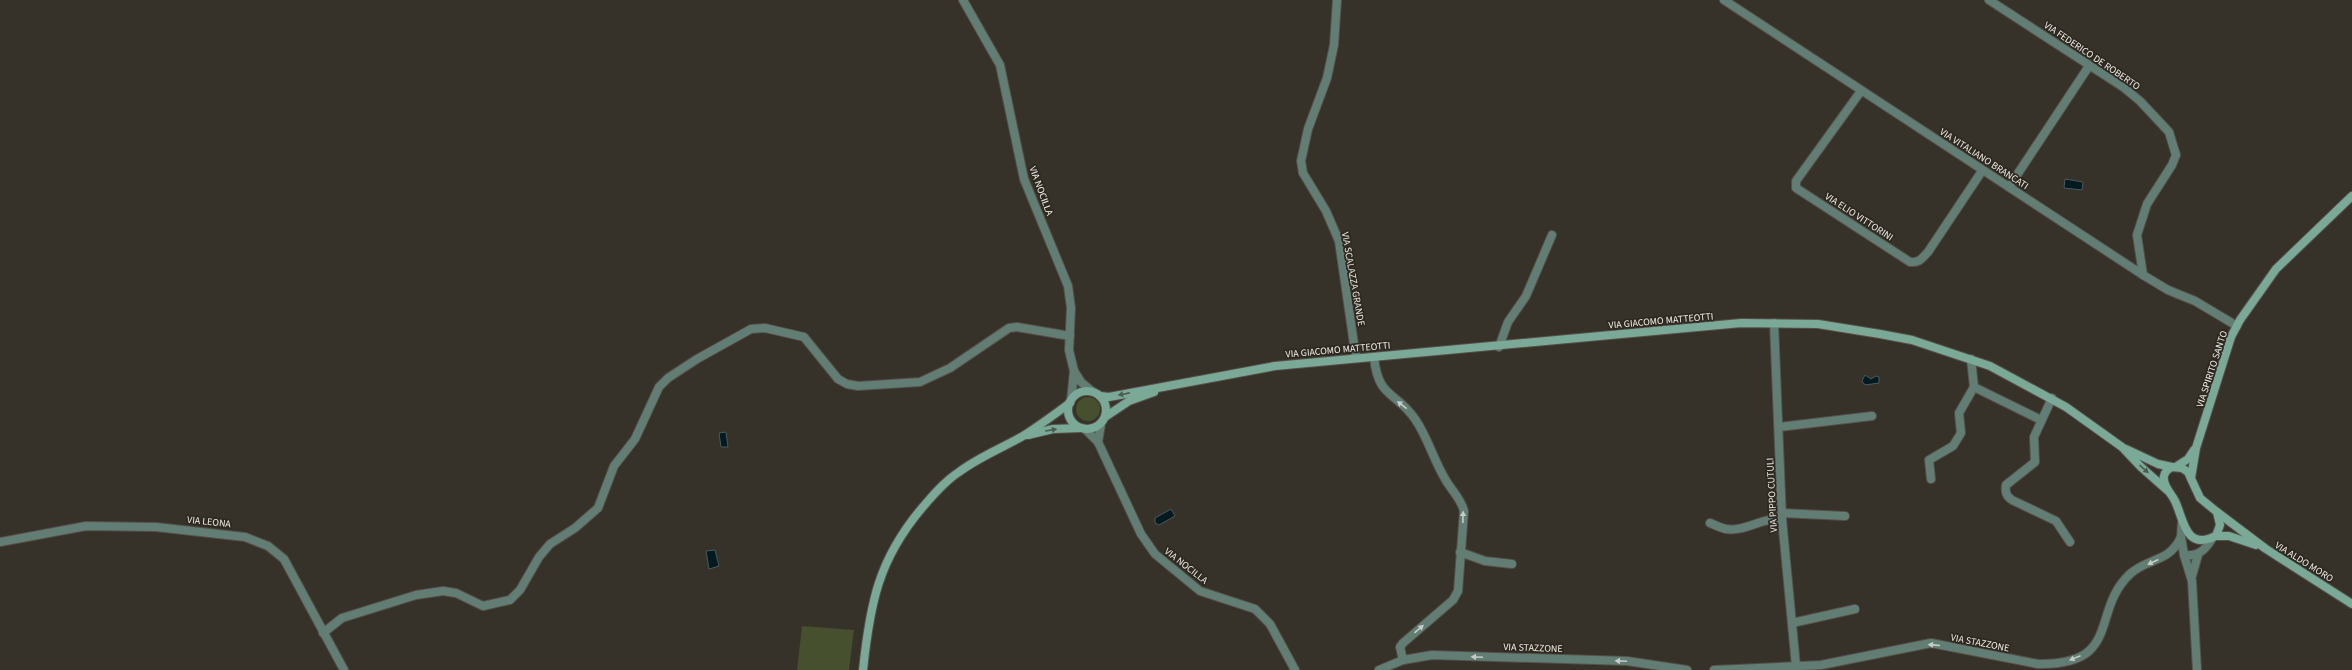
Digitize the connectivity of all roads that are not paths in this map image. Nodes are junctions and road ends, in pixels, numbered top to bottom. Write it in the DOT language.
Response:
graph roads {
  1 [pos="963,0"];
  2 [pos="1337,0"];
  3 [pos="1724,0"];
  4 [pos="1989,0"];
  5 [pos="2089,66"];
  6 [pos="1861,91"];
  7 [pos="1982,170"];
  8 [pos="2009,187"];
  9 [pos="2352,196"];
  10 [pos="1552,235"];
  11 [pos="2142,275"];
  12 [pos="1774,323"];
  13 [pos="2237,326"];
  14 [pos="1070,336"];
  15 [pos="1499,346"];
  16 [pos="1374,357"];
  17 [pos="1356,358"];
  18 [pos="1971,359"];
  19 [pos="1074,371"];
  20 [pos="1176,383"];
  21 [pos="1974,387"];
  22 [pos="1097,394"];
  23 [pos="2052,398"];
  24 [pos="1071,402"];
  25 [pos="1872,416"];
  26 [pos="1103,420"];
  27 [pos="2041,420"];
  28 [pos="1780,427"];
  29 [pos="1083,428"];
  30 [pos="1021,437"];
  31 [pos="1098,442"];
  32 [pos="2122,447"];
  33 [pos="2196,448"];
  34 [pos="2174,466"];
  35 [pos="2191,478"];
  36 [pos="1931,479"];
  37 [pos="2167,490"];
  38 [pos="2217,512"];
  39 [pos="1782,516"];
  40 [pos="1845,516"];
  41 [pos="2182,522"];
  42 [pos="1710,523"];
  43 [pos="2215,536"];
  44 [pos="2181,538"];
  45 [pos="0,542"];
  46 [pos="2070,542"];
  47 [pos="2266,549"];
  48 [pos="1460,552"];
  49 [pos="2198,554"];
  50 [pos="2184,555"];
  51 [pos="1512,564"];
  52 [pos="2192,581"];
  53 [pos="2352,604"];
  54 [pos="1855,608"];
  55 [pos="1792,623"];
  56 [pos="324,633"];
  57 [pos="1403,660"];
  58 [pos="1796,666"];
  59 [pos="344,670"];
  60 [pos="863,670"];
  61 [pos="1295,670"];
  62 [pos="1379,670"];
  63 [pos="1687,670"];
  64 [pos="1714,670"];
  65 [pos="2197,670"];
  1 -- 14 [label="street, VIA NOCILLA"];
  2 -- 17 [label="street, VIA SCALAZZA GRANDE"];
  3 -- 6 [label="street, VIA VITALIANO BRANCATI"];
  4 -- 5 [label="street, VIA FEDERICO DE ROBERTO"];
  5 -- 8 [label="street"];
  5 -- 11 [label="street, VIA FEDERICO DE ROBERTO"];
  6 -- 7 [label="street, VIA VITALIANO BRANCATI"];
  6 -- 7 [label="street, VIA ELIO VITTORINI"];
  7 -- 8 [label="street, VIA VITALIANO BRANCATI"];
  8 -- 11 [label="street, VIA VITALIANO BRANCATI"];
  9 -- 13 [label="main road, VIA SPIRITO SANTO"];
  10 -- 15 [label="street"];
  11 -- 13 [label="street, VIA VITALIANO BRANCATI"];
  12 -- 15 [label="main road, VIA GIACOMO MATTEOTTI"];
  12 -- 18 [label="main road, VIA GIACOMO MATTEOTTI"];
  12 -- 28 [label="street, VIA PIPPO CUTULI"];
  13 -- 33 [label="main road, VIA SPIRITO SANTO"];
  14 -- 19 [label="street, VIA NOCILLA"];
  14 -- 56 [label="street"];
  15 -- 16 [label="main road, VIA GIACOMO MATTEOTTI"];
  16 -- 17 [label="main road, VIA GIACOMO MATTEOTTI"];
  48 -- 16 [label="street, one-way"];
  17 -- 20 [label="main road, VIA GIACOMO MATTEOTTI"];
  18 -- 21 [label="street"];
  18 -- 23 [label="main road, VIA GIACOMO MATTEOTTI"];
  19 -- 22 [label="street"];
  19 -- 24 [label="street"];
  20 -- 22 [label="main road, one-way"];
  20 -- 26 [label="main road"];
  21 -- 27 [label="street"];
  21 -- 36 [label="street"];
  22 -- 24 [label="main road"];
  22 -- 26 [label="main road"];
  23 -- 27 [label="street"];
  23 -- 32 [label="main road, VIA GIACOMO MATTEOTTI"];
  24 -- 29 [label="main road"];
  24 -- 30 [label="main road"];
  25 -- 28 [label="street"];
  26 -- 29 [label="main road"];
  26 -- 31 [label="street"];
  27 -- 46 [label="street"];
  28 -- 39 [label="street, VIA PIPPO CUTULI"];
  30 -- 29 [label="main road, one-way"];
  29 -- 31 [label="street, VIA NOCILLA"];
  30 -- 60 [label="main road"];
  31 -- 61 [label="street, VIA NOCILLA"];
  32 -- 34 [label="main road"];
  32 -- 37 [label="main road, one-way"];
  33 -- 34 [label="main road"];
  33 -- 35 [label="main road, VIA SPIRITO SANTO"];
  34 -- 35 [label="main road"];
  34 -- 37 [label="main road"];
  35 -- 38 [label="main road"];
  37 -- 41 [label="main road"];
  38 -- 43 [label="main road"];
  38 -- 47 [label="main road"];
  39 -- 40 [label="street"];
  39 -- 42 [label="street"];
  39 -- 55 [label="street, VIA PIPPO CUTULI"];
  41 -- 43 [label="main road"];
  41 -- 44 [label="street"];
  43 -- 47 [label="main road"];
  43 -- 49 [label="street"];
  44 -- 50 [label="street"];
  44 -- 58 [label="street, VIA STAZZONE, one-way"];
  45 -- 56 [label="street, VIA LEONA"];
  47 -- 53 [label="main road, VIA ALDO MORO"];
  48 -- 51 [label="street"];
  57 -- 48 [label="street, one-way"];
  49 -- 50 [label="street"];
  49 -- 52 [label="street"];
  50 -- 52 [label="street"];
  52 -- 65 [label="street"];
  54 -- 55 [label="street"];
  55 -- 58 [label="street, VIA PIPPO CUTULI"];
  56 -- 59 [label="street, VIA LEONA"];
  57 -- 62 [label="street, VIA STAZZONE"];
  63 -- 57 [label="street, VIA STAZZONE, one-way"];
  58 -- 64 [label="street, VIA STAZZONE"];
}
